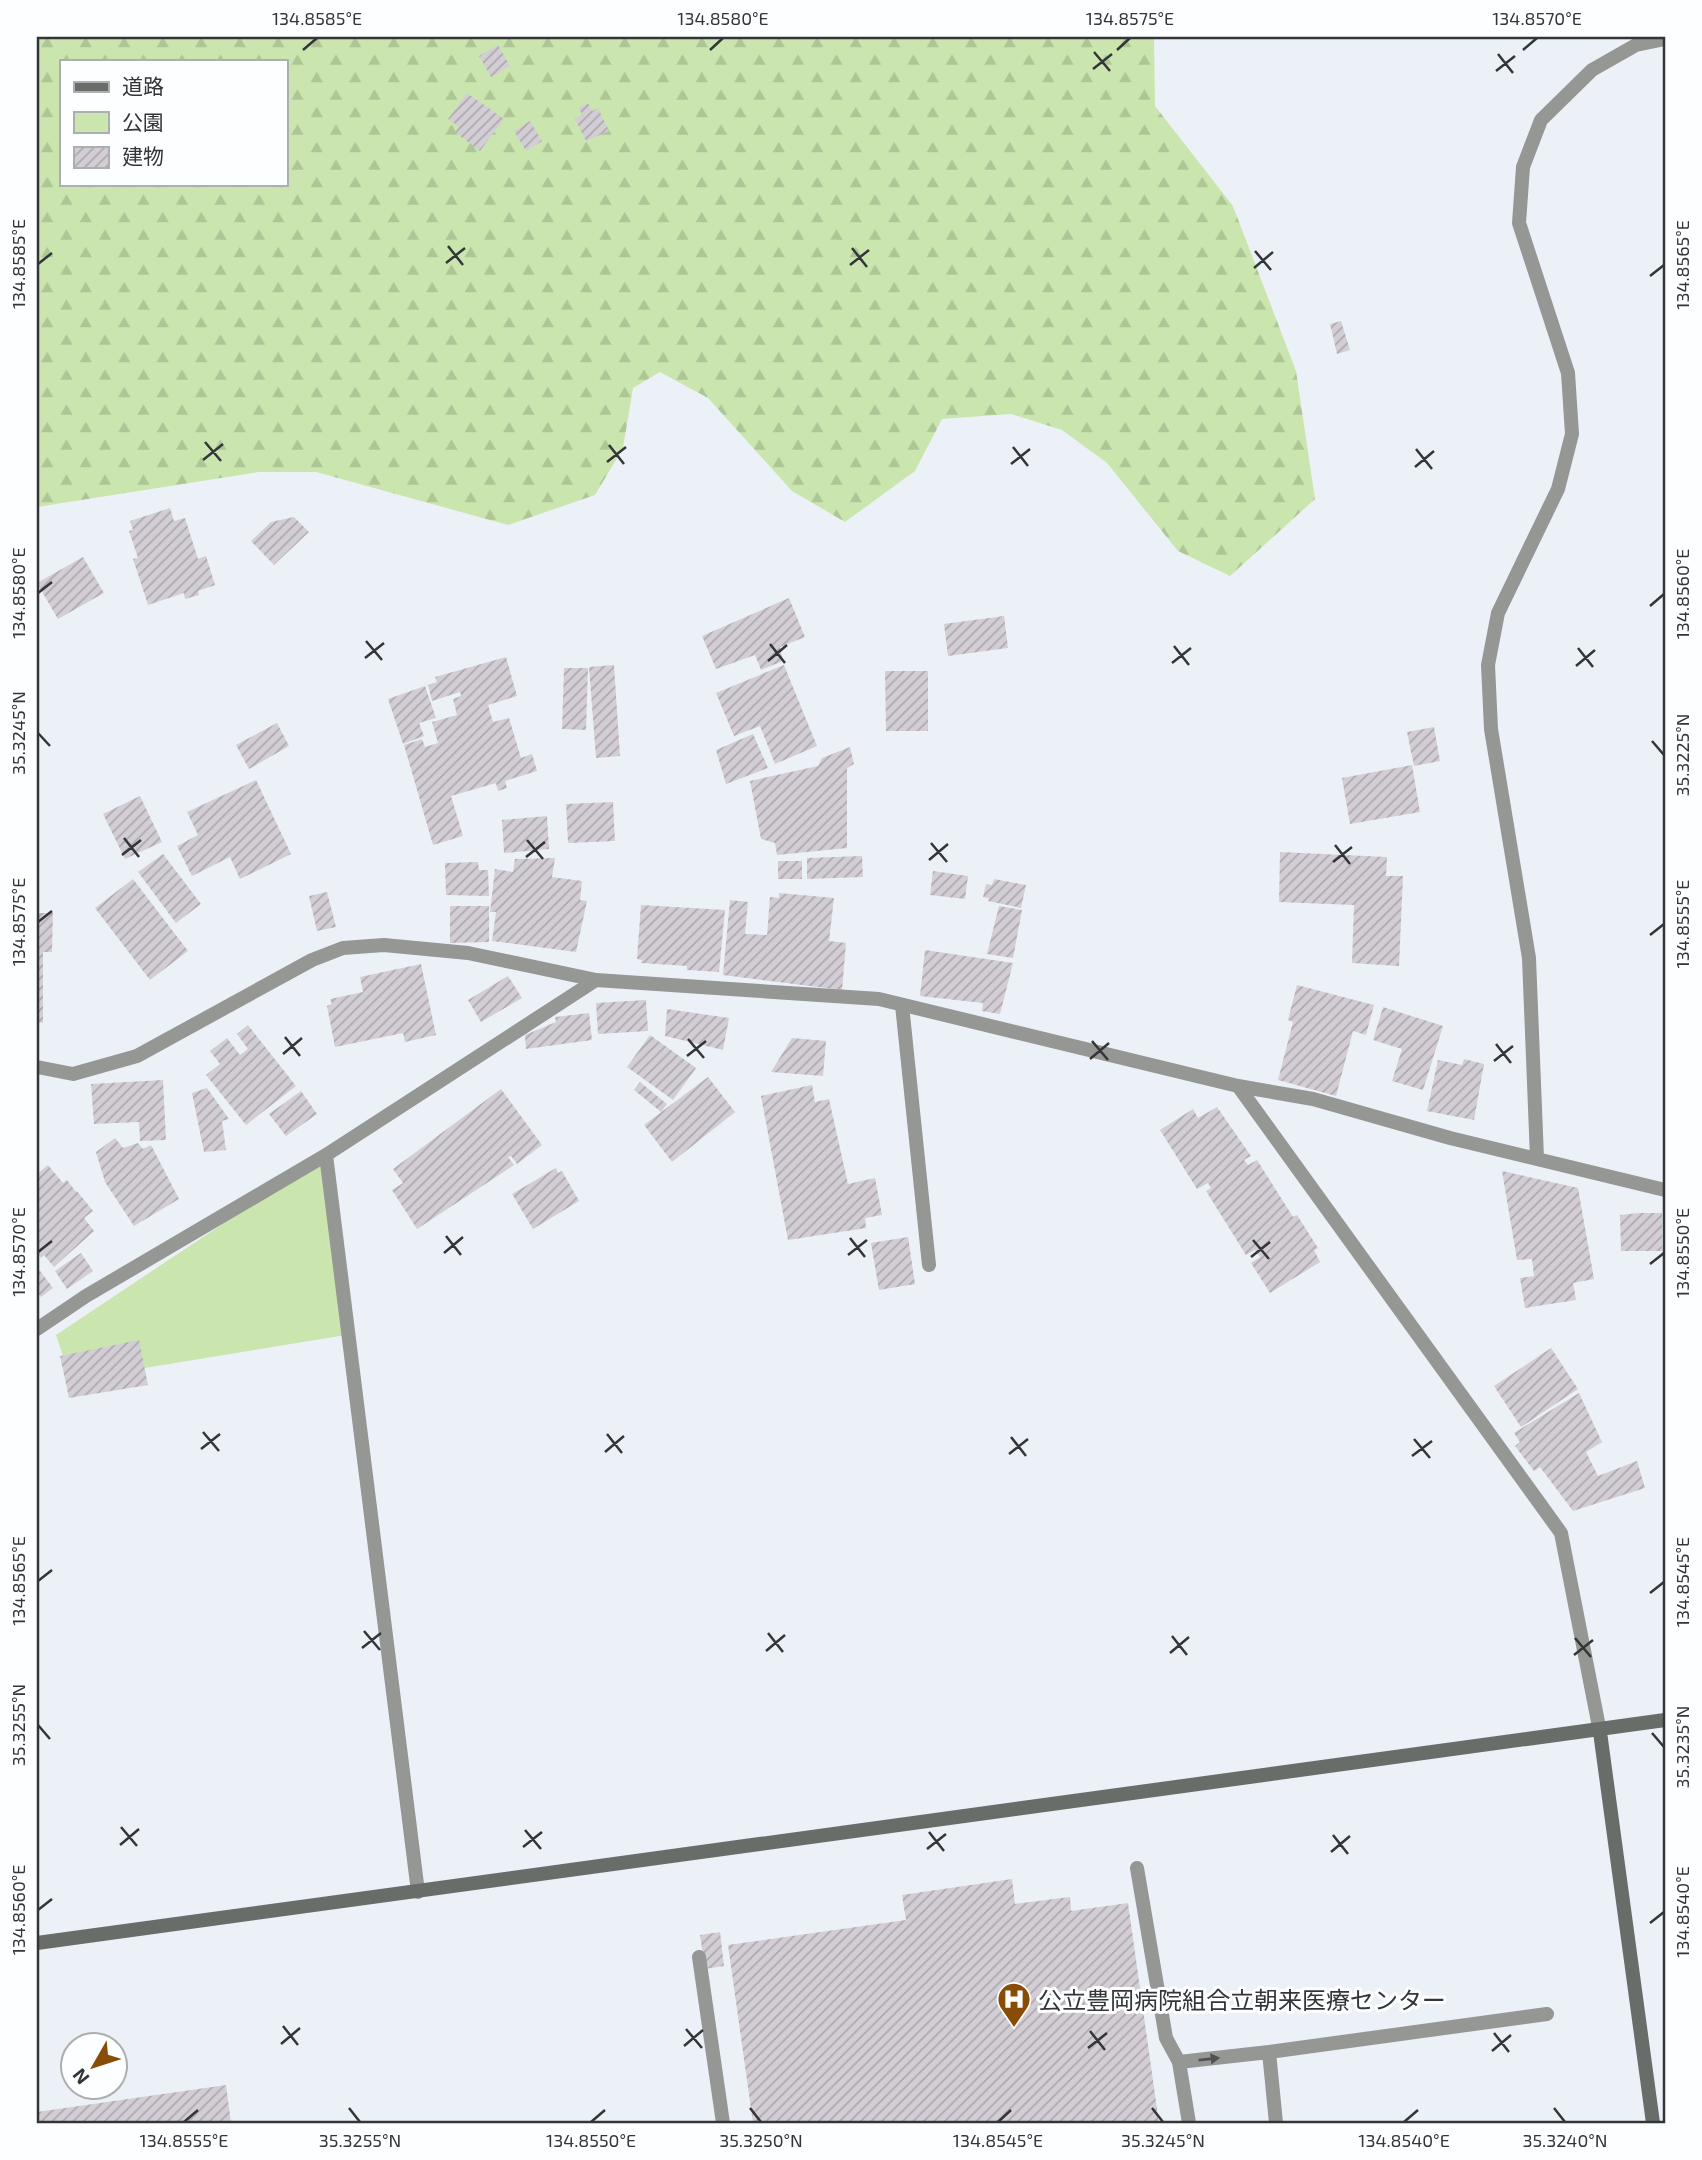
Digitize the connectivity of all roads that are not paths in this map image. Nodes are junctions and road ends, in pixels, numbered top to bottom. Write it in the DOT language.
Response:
graph roads {
  1 [pos="1665,39"];
  2 [pos="596,980"];
  3 [pos="902,1005"];
  4 [pos="37,1068"];
  5 [pos="1238,1086"];
  6 [pos="326,1155"];
  7 [pos="1537,1158"];
  8 [pos="1665,1190"];
  9 [pos="929,1265"];
  10 [pos="37,1329"];
  11 [pos="1665,1720"];
  12 [pos="1600,1732"];
  13 [pos="1136,1868"];
  14 [pos="418,1892"];
  15 [pos="37,1943"];
  16 [pos="699,1958"];
  17 [pos="1546,2014"];
  18 [pos="1269,2052"];
  19 [pos="1179,2062"];
  20 [pos="723,2123"];
  21 [pos="1189,2123"];
  22 [pos="1276,2123"];
  23 [pos="1653,2123"];
  1 -- 7 [label="street"];
  2 -- 3 [label="street"];
  2 -- 4 [label="street"];
  2 -- 6 [label="street"];
  3 -- 5 [label="street"];
  3 -- 9 [label="street"];
  5 -- 7 [label="street"];
  5 -- 12 [label="street"];
  6 -- 10 [label="street"];
  6 -- 14 [label="street"];
  7 -- 8 [label="street"];
  11 -- 12 [label="street"];
  12 -- 14 [label="street"];
  12 -- 23 [label="street"];
  13 -- 19 [label="street"];
  14 -- 15 [label="street"];
  16 -- 20 [label="street"];
  17 -- 18 [label="street"];
  19 -- 18 [label="street, one-way"];
  18 -- 22 [label="street"];
  19 -- 21 [label="street"];
}
